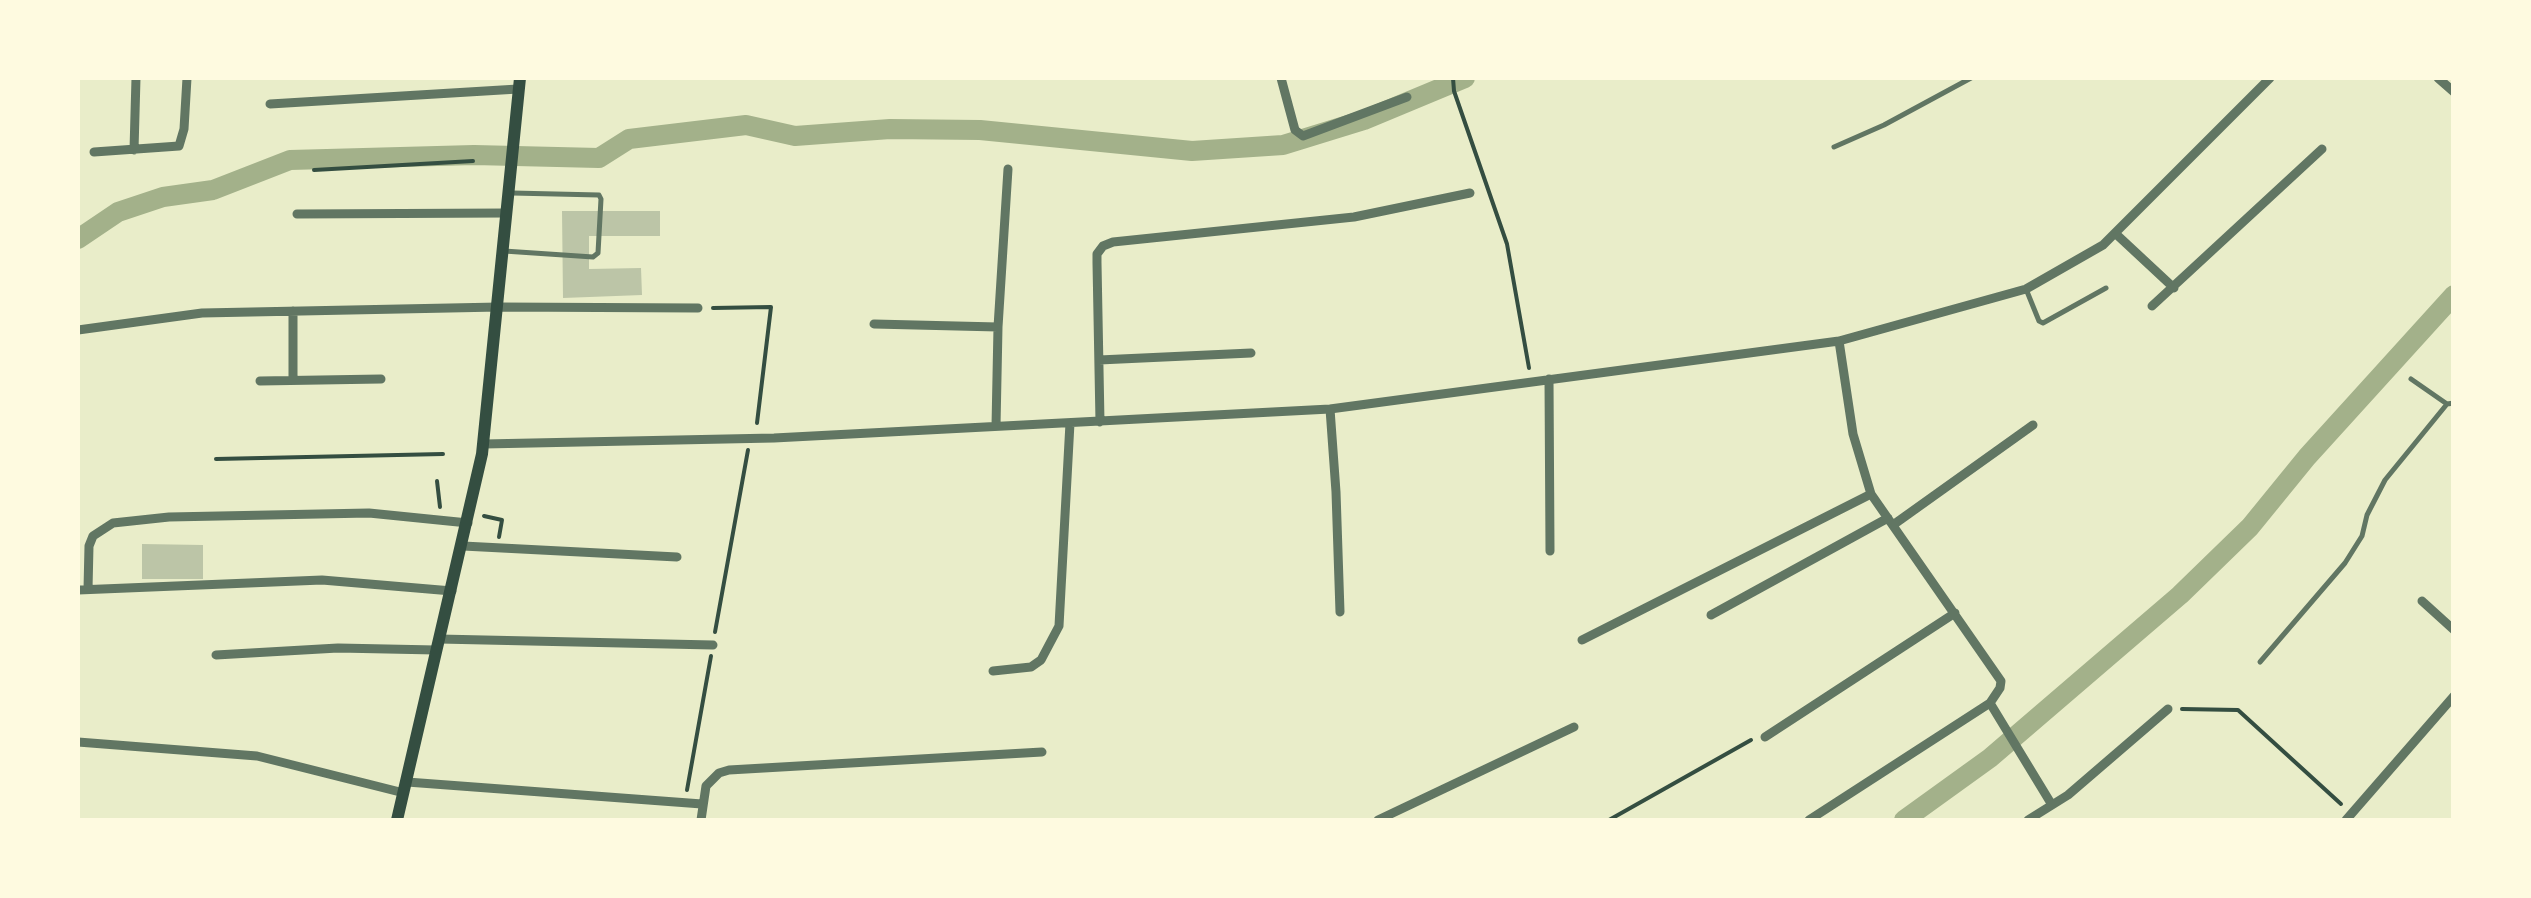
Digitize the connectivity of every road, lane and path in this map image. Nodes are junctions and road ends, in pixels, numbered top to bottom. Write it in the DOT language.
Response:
graph roads {
  1 [pos="136,78"];
  2 [pos="188,78"];
  3 [pos="1281,78"];
  4 [pos="1453,78"];
  5 [pos="1972,78"];
  6 [pos="2270,78"];
  7 [pos="2438,78"];
  8 [pos="519,83"];
  9 [pos="2454,92"];
  10 [pos="1407,96"];
  11 [pos="270,104"];
  12 [pos="1834,147"];
  13 [pos="2322,149"];
  14 [pos="134,150"];
  15 [pos="94,152"];
  16 [pos="473,161"];
  17 [pos="1008,169"];
  18 [pos="314,170"];
  19 [pos="509,193"];
  20 [pos="1470,193"];
  21 [pos="297,214"];
  22 [pos="507,214"];
  23 [pos="2116,234"];
  24 [pos="504,251"];
  25 [pos="2026,288"];
  26 [pos="2106,288"];
  27 [pos="2174,288"];
  28 [pos="2152,306"];
  29 [pos="499,308"];
  30 [pos="698,308"];
  31 [pos="293,312"];
  32 [pos="874,324"];
  33 [pos="998,327"];
  34 [pos="78,330"];
  35 [pos="1839,341"];
  36 [pos="1251,352"];
  37 [pos="1099,360"];
  38 [pos="382,379"];
  39 [pos="1549,379"];
  40 [pos="2412,379"];
  41 [pos="293,380"];
  42 [pos="260,381"];
  43 [pos="1533,383"];
  44 [pos="2450,403"];
  45 [pos="1330,410"];
  46 [pos="1100,422"];
  47 [pos="1070,423"];
  48 [pos="2033,425"];
  49 [pos="996,426"];
  50 [pos="484,444"];
  51 [pos="443,454"];
  52 [pos="216,459"];
  53 [pos="437,481"];
  54 [pos="1871,494"];
  55 [pos="438,506"];
  56 [pos="502,520"];
  57 [pos="1891,522"];
  58 [pos="468,524"];
  59 [pos="499,541"];
  60 [pos="463,546"];
  61 [pos="1550,551"];
  62 [pos="677,557"];
  63 [pos="83,589"];
  64 [pos="452,592"];
  65 [pos="2422,601"];
  66 [pos="1340,612"];
  67 [pos="1955,613"];
  68 [pos="1711,615"];
  69 [pos="2454,630"];
  70 [pos="1582,640"];
  71 [pos="437,644"];
  72 [pos="713,645"];
  73 [pos="216,655"];
  74 [pos="2260,662"];
  75 [pos="993,671"];
  76 [pos="2454,696"];
  77 [pos="1990,703"];
  78 [pos="2168,709"];
  79 [pos="1574,727"];
  80 [pos="1765,737"];
  81 [pos="78,742"];
  82 [pos="1042,752"];
  83 [pos="406,787"];
  84 [pos="685,802"];
  85 [pos="702,804"];
  86 [pos="2052,805"];
  87 [pos="2349,817"];
  88 [pos="398,820"];
  89 [pos="702,820"];
  90 [pos="1378,820"];
  91 [pos="1609,820"];
  92 [pos="1809,820"];
  93 [pos="2028,820"];
  1 -- 14 [label="street"];
  2 -- 14 [label="street"];
  3 -- 10 [label="street"];
  4 -- 43 [label="path"];
  5 -- 12 [label="lane"];
  6 -- 23 [label="street"];
  7 -- 9 [label="street"];
  8 -- 11 [label="street"];
  8 -- 19 [label="main road"];
  13 -- 27 [label="street"];
  14 -- 15 [label="street"];
  16 -- 18 [label="path"];
  17 -- 33 [label="street"];
  19 -- 22 [label="main road"];
  19 -- 24 [label="lane"];
  20 -- 37 [label="street"];
  21 -- 22 [label="street"];
  22 -- 24 [label="main road"];
  23 -- 25 [label="street"];
  23 -- 27 [label="street"];
  24 -- 29 [label="main road"];
  25 -- 26 [label="lane"];
  25 -- 35 [label="street"];
  27 -- 28 [label="street"];
  29 -- 30 [label="street"];
  29 -- 31 [label="street"];
  29 -- 50 [label="main road"];
  31 -- 34 [label="street"];
  31 -- 41 [label="street"];
  32 -- 33 [label="street"];
  33 -- 49 [label="street"];
  35 -- 39 [label="street"];
  35 -- 54 [label="street"];
  36 -- 37 [label="street"];
  37 -- 46 [label="street"];
  38 -- 41 [label="street"];
  39 -- 43 [label="street"];
  39 -- 61 [label="street"];
  40 -- 44 [label="lane"];
  41 -- 42 [label="street"];
  43 -- 45 [label="street"];
  44 -- 74 [label="lane"];
  45 -- 46 [label="street"];
  45 -- 66 [label="street"];
  46 -- 47 [label="street"];
  47 -- 49 [label="street"];
  47 -- 75 [label="street"];
  48 -- 57 [label="street"];
  49 -- 50 [label="street"];
  50 -- 58 [label="main road"];
  51 -- 52 [label="path"];
  53 -- 55 [label="path"];
  54 -- 57 [label="street"];
  54 -- 70 [label="street"];
  56 -- 59 [label="path"];
  57 -- 67 [label="street"];
  57 -- 68 [label="street"];
  58 -- 60 [label="main road"];
  58 -- 63 [label="street"];
  60 -- 62 [label="street"];
  60 -- 64 [label="main road"];
  63 -- 64 [label="street"];
  64 -- 71 [label="main road"];
  65 -- 69 [label="street"];
  67 -- 77 [label="street"];
  67 -- 80 [label="street"];
  71 -- 72 [label="street"];
  71 -- 73 [label="street"];
  71 -- 83 [label="main road"];
  72 -- 84 [label="path"];
  76 -- 87 [label="street"];
  77 -- 86 [label="street"];
  77 -- 92 [label="street"];
  78 -- 86 [label="street"];
  78 -- 87 [label="path"];
  79 -- 90 [label="street"];
  80 -- 91 [label="path"];
  81 -- 83 [label="street"];
  82 -- 85 [label="street"];
  83 -- 84 [label="street"];
  83 -- 88 [label="main road"];
  84 -- 85 [label="street"];
  85 -- 89 [label="street"];
  86 -- 93 [label="street"];
}
